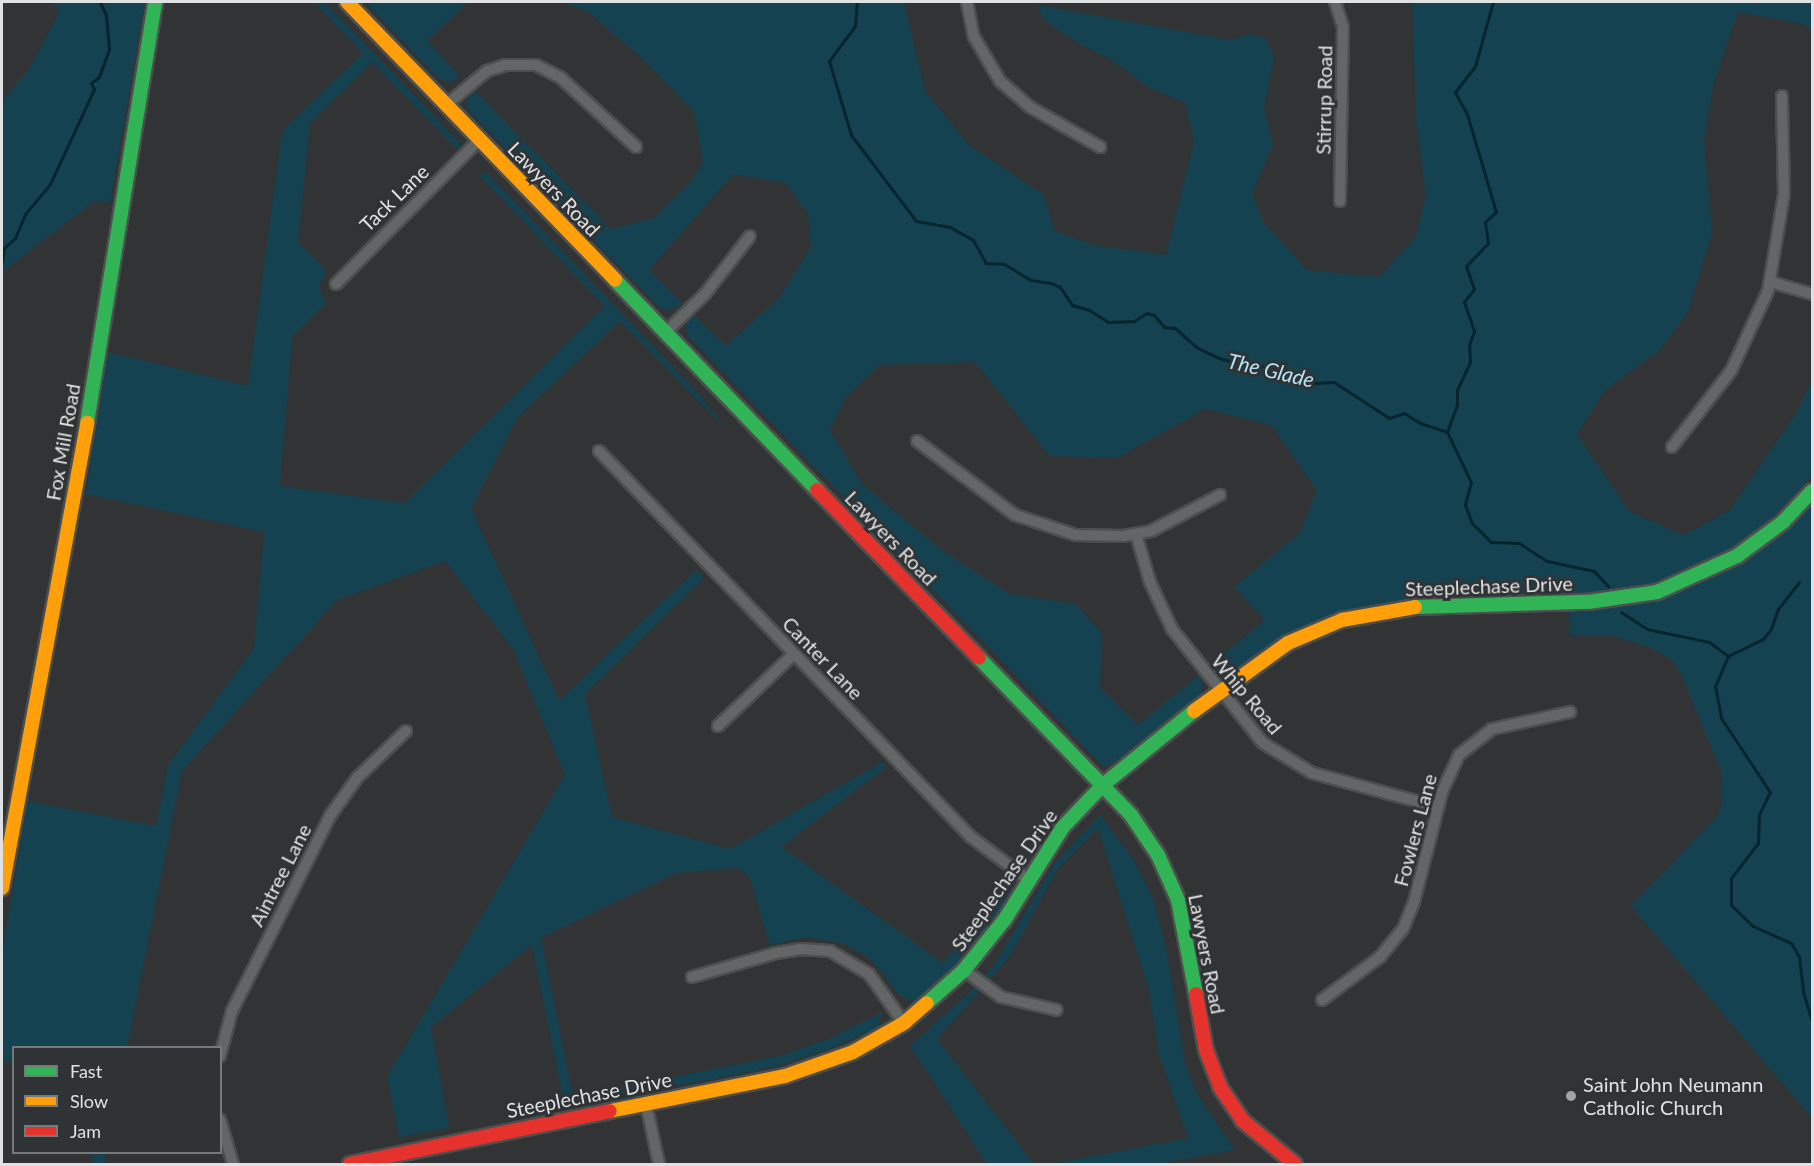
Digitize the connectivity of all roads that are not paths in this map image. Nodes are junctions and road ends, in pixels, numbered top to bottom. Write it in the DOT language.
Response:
graph roads {
  1 [pos="155,2"];
  2 [pos="347,2"];
  3 [pos="967,2"];
  4 [pos="1335,2"];
  5 [pos="1782,96"];
  6 [pos="446,105"];
  7 [pos="479,140"];
  8 [pos="636,147"];
  9 [pos="1100,147"];
  10 [pos="1340,201"];
  11 [pos="750,236"];
  12 [pos="1771,282"];
  13 [pos="336,284"];
  14 [pos="1812,294"];
  15 [pos="665,333"];
  16 [pos="917,441"];
  17 [pos="1672,447"];
  18 [pos="599,451"];
  19 [pos="1812,491"];
  20 [pos="1220,495"];
  21 [pos="1136,534"];
  22 [pos="794,654"];
  23 [pos="1220,690"];
  24 [pos="1570,712"];
  25 [pos="718,726"];
  26 [pos="406,731"];
  27 [pos="1103,785"];
  28 [pos="1438,807"];
  29 [pos="1029,880"];
  30 [pos="2,888"];
  31 [pos="964,970"];
  32 [pos="692,977"];
  33 [pos="1322,1000"];
  34 [pos="1057,1010"];
  35 [pos="904,1023"];
  36 [pos="222,1048"];
  37 [pos="646,1104"];
  38 [pos="222,1127"];
  39 [pos="233,1164"];
  40 [pos="350,1164"];
  41 [pos="659,1164"];
  42 [pos="1295,1164"];
  1 -- 30 [label="main road, Fox Mill Road"];
  2 -- 6 [label="main road, Lawyers Road"];
  3 -- 9 [label="street"];
  4 -- 10 [label="street, Stirrup Road"];
  5 -- 12 [label="street"];
  6 -- 7 [label="main road, Lawyers Road"];
  6 -- 8 [label="street"];
  7 -- 13 [label="street, Tack Lane"];
  7 -- 15 [label="main road, Lawyers Road"];
  11 -- 15 [label="street"];
  12 -- 14 [label="street"];
  12 -- 17 [label="street"];
  15 -- 27 [label="main road, Lawyers Road"];
  16 -- 21 [label="street"];
  18 -- 22 [label="street, Canter Lane"];
  19 -- 23 [label="main road, Steeplechase Drive"];
  20 -- 21 [label="street"];
  21 -- 23 [label="street, Whip Road"];
  22 -- 25 [label="street"];
  22 -- 29 [label="street, Canter Lane"];
  23 -- 27 [label="main road, Steeplechase Drive"];
  23 -- 28 [label="street, Whip Road"];
  24 -- 28 [label="street, Fowlers Lane"];
  26 -- 36 [label="street, Aintree Lane"];
  27 -- 29 [label="main road, Steeplechase Drive"];
  27 -- 42 [label="main road, Lawyers Road"];
  28 -- 33 [label="street, Fowlers Lane"];
  29 -- 31 [label="main road, Steeplechase Drive"];
  31 -- 34 [label="street"];
  31 -- 35 [label="main road, Steeplechase Drive"];
  32 -- 35 [label="street"];
  35 -- 37 [label="main road, Steeplechase Drive"];
  37 -- 40 [label="main road, Steeplechase Drive"];
  37 -- 41 [label="street"];
  38 -- 39 [label="street"];
}
